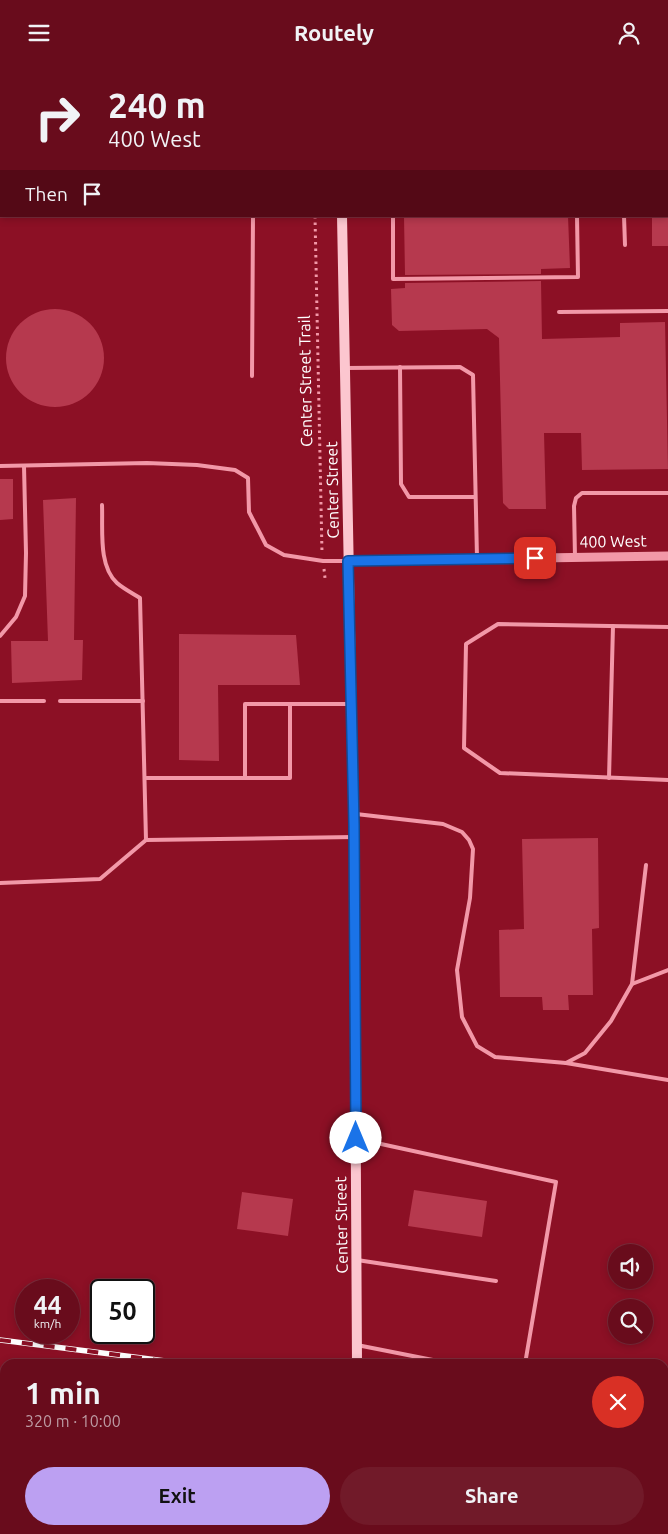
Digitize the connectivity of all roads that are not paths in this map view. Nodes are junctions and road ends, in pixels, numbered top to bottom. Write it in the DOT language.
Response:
graph roads {
  1 [pos="253,217"];
  2 [pos="342,217"];
  3 [pos="393,217"];
  4 [pos="577,217"];
  5 [pos="624,217"];
  6 [pos="625,245"];
  7 [pos="668,311"];
  8 [pos="559,312"];
  9 [pos="400,367"];
  10 [pos="345,368"];
  11 [pos="252,376"];
  12 [pos="0,466"];
  13 [pos="24,466"];
  14 [pos="668,493"];
  15 [pos="475,497"];
  16 [pos="102,505"];
  17 [pos="668,555"];
  18 [pos="575,557"];
  19 [pos="477,559"];
  20 [pos="348,561"];
  21 [pos="613,626"];
  22 [pos="668,627"];
  23 [pos="0,635"];
  24 [pos="0,701"];
  25 [pos="44,701"];
  26 [pos="60,701"];
  27 [pos="143,701"];
  28 [pos="290,704"];
  29 [pos="352,704"];
  30 [pos="145,778"];
  31 [pos="245,778"];
  32 [pos="609,778"];
  33 [pos="668,780"];
  34 [pos="354,814"];
  35 [pos="354,837"];
  36 [pos="146,840"];
  37 [pos="646,865"];
  38 [pos="0,883"];
  39 [pos="668,971"];
  40 [pos="632,984"];
  41 [pos="566,1063"];
  42 [pos="668,1080"];
  43 [pos="356,1138"];
  44 [pos="357,1260"];
  45 [pos="496,1281"];
  46 [pos="357,1345"];
  47 [pos="356,1359"];
  48 [pos="428,1359"];
  49 [pos="527,1359"];
  1 -- 11 [label="lane"];
  2 -- 10 [label="main road, Center Street"];
  3 -- 4 [label="lane"];
  5 -- 6 [label="lane"];
  7 -- 8 [label="lane"];
  9 -- 10 [label="lane"];
  9 -- 15 [label="lane"];
  9 -- 15 [label="lane"];
  10 -- 20 [label="main road, Center Street"];
  12 -- 13 [label="lane"];
  13 -- 20 [label="lane"];
  13 -- 23 [label="lane"];
  14 -- 18 [label="lane"];
  15 -- 19 [label="lane"];
  16 -- 27 [label="lane"];
  17 -- 18 [label="street, 400 West"];
  18 -- 19 [label="street, 400 West"];
  19 -- 20 [label="street, 400 West"];
  20 -- 29 [label="main road, Center Street"];
  21 -- 22 [label="lane"];
  21 -- 32 [label="lane"];
  21 -- 32 [label="lane"];
  24 -- 25 [label="lane"];
  26 -- 27 [label="lane"];
  27 -- 30 [label="lane"];
  28 -- 29 [label="lane"];
  28 -- 31 [label="lane"];
  28 -- 31 [label="lane"];
  29 -- 34 [label="main road, Center Street"];
  30 -- 31 [label="lane"];
  30 -- 36 [label="lane"];
  32 -- 33 [label="lane"];
  34 -- 35 [label="main road, Center Street"];
  34 -- 41 [label="lane"];
  35 -- 36 [label="lane"];
  35 -- 43 [label="main road, Center Street"];
  36 -- 38 [label="lane"];
  37 -- 40 [label="lane"];
  39 -- 40 [label="lane"];
  40 -- 41 [label="lane"];
  41 -- 42 [label="lane"];
  43 -- 44 [label="main road, Center Street"];
  43 -- 49 [label="lane"];
  44 -- 45 [label="lane"];
  44 -- 46 [label="main road, Center Street"];
  46 -- 47 [label="main road, Center Street"];
  46 -- 48 [label="lane"];
}
